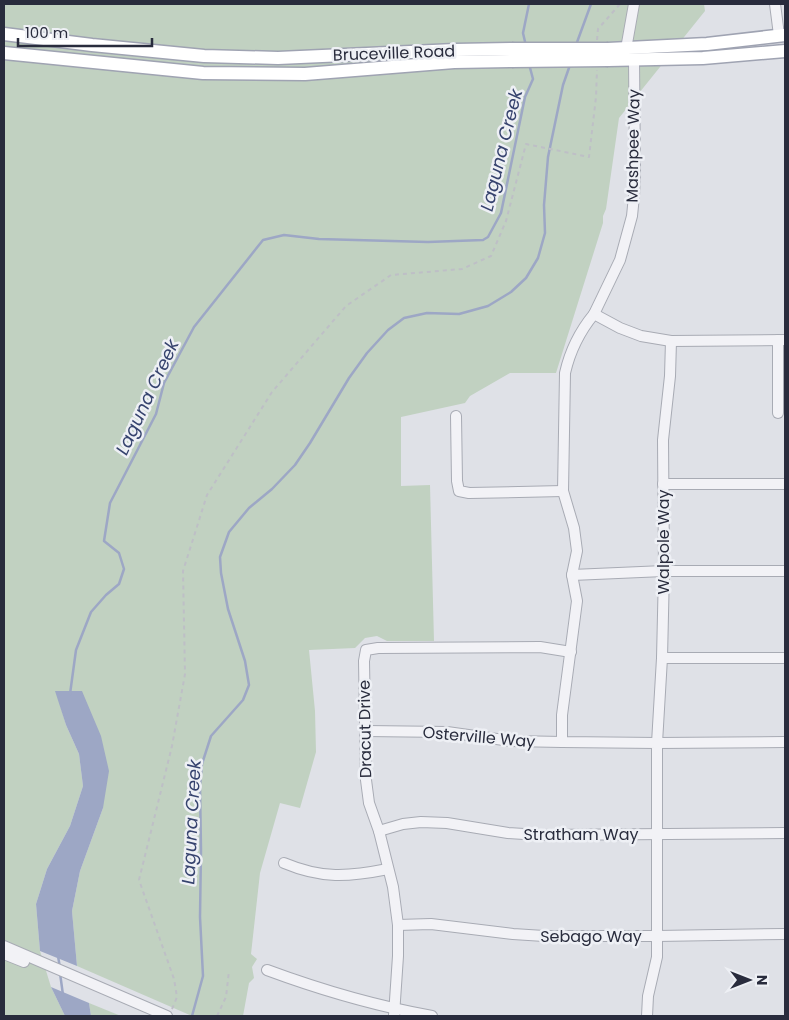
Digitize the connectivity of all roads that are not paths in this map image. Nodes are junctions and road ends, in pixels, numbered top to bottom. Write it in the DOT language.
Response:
graph roads {
  1 [pos="634,4"];
  2 [pos="775,4"];
  3 [pos="4,34"];
  4 [pos="782,35"];
  5 [pos="626,49"];
  6 [pos="785,51"];
  7 [pos="4,53"];
  8 [pos="512,55"];
  9 [pos="608,55"];
  10 [pos="634,60"];
  11 [pos="594,314"];
  12 [pos="781,340"];
  13 [pos="671,341"];
  14 [pos="778,413"];
  15 [pos="456,416"];
  16 [pos="663,484"];
  17 [pos="785,484"];
  18 [pos="563,491"];
  19 [pos="664,571"];
  20 [pos="785,571"];
  21 [pos="572,576"];
  22 [pos="571,652"];
  23 [pos="662,658"];
  24 [pos="785,658"];
  25 [pos="366,732"];
  26 [pos="562,742"];
  27 [pos="785,742"];
  28 [pos="657,743"];
  29 [pos="378,831"];
  30 [pos="785,833"];
  31 [pos="657,834"];
  32 [pos="284,863"];
  33 [pos="388,869"];
  34 [pos="398,924"];
  35 [pos="785,934"];
  36 [pos="657,936"];
  37 [pos="4,946"];
  38 [pos="4,954"];
  39 [pos="18,956"];
  40 [pos="267,970"];
  41 [pos="152,1013"];
  42 [pos="169,1013"];
  43 [pos="393,1014"];
  44 [pos="432,1016"];
  45 [pos="648,1016"];
  1 -- 5 [label="street"];
  2 -- 4 [label="street"];
  3 -- 8 [label="main road, Bruceville Road"];
  4 -- 5 [label="main road, Bruceville Road"];
  5 -- 9 [label="main road, Bruceville Road"];
  6 -- 10 [label="main road, Bruceville Road"];
  7 -- 8 [label="main road, Bruceville Road"];
  8 -- 9 [label="main road, Bruceville Road, bridge"];
  9 -- 10 [label="main road, Bruceville Road"];
  10 -- 11 [label="street, Mashpee Way"];
  11 -- 13 [label="street"];
  11 -- 18 [label="street, Mashpee Way"];
  12 -- 13 [label="street"];
  12 -- 14 [label="street"];
  13 -- 16 [label="street, Walpole Way"];
  15 -- 18 [label="street"];
  16 -- 17 [label="street"];
  16 -- 19 [label="street, Walpole Way"];
  18 -- 21 [label="street, Mashpee Way"];
  19 -- 20 [label="street"];
  19 -- 21 [label="street"];
  19 -- 23 [label="street, Walpole Way"];
  21 -- 22 [label="street"];
  22 -- 25 [label="street, Dracut Drive"];
  22 -- 26 [label="street"];
  23 -- 24 [label="street"];
  23 -- 28 [label="street, Walpole Way"];
  25 -- 26 [label="street, Osterville Way"];
  25 -- 29 [label="street, Dracut Drive"];
  26 -- 28 [label="street"];
  27 -- 28 [label="street"];
  28 -- 31 [label="street, Walpole Way"];
  29 -- 31 [label="street, Stratham Way"];
  29 -- 33 [label="street, Dracut Drive"];
  30 -- 31 [label="street, Stratham Way"];
  31 -- 36 [label="street, Walpole Way"];
  32 -- 33 [label="street"];
  33 -- 34 [label="street, Dracut Drive"];
  34 -- 36 [label="street, Sebago Way"];
  34 -- 43 [label="street, Dracut Drive"];
  35 -- 36 [label="street, Sebago Way"];
  36 -- 45 [label="street, Walpole Way"];
  37 -- 39 [label="street"];
  38 -- 39 [label="street"];
  39 -- 41 [label="street"];
  40 -- 43 [label="street"];
  41 -- 42 [label="street"];
  43 -- 44 [label="street"];
}
